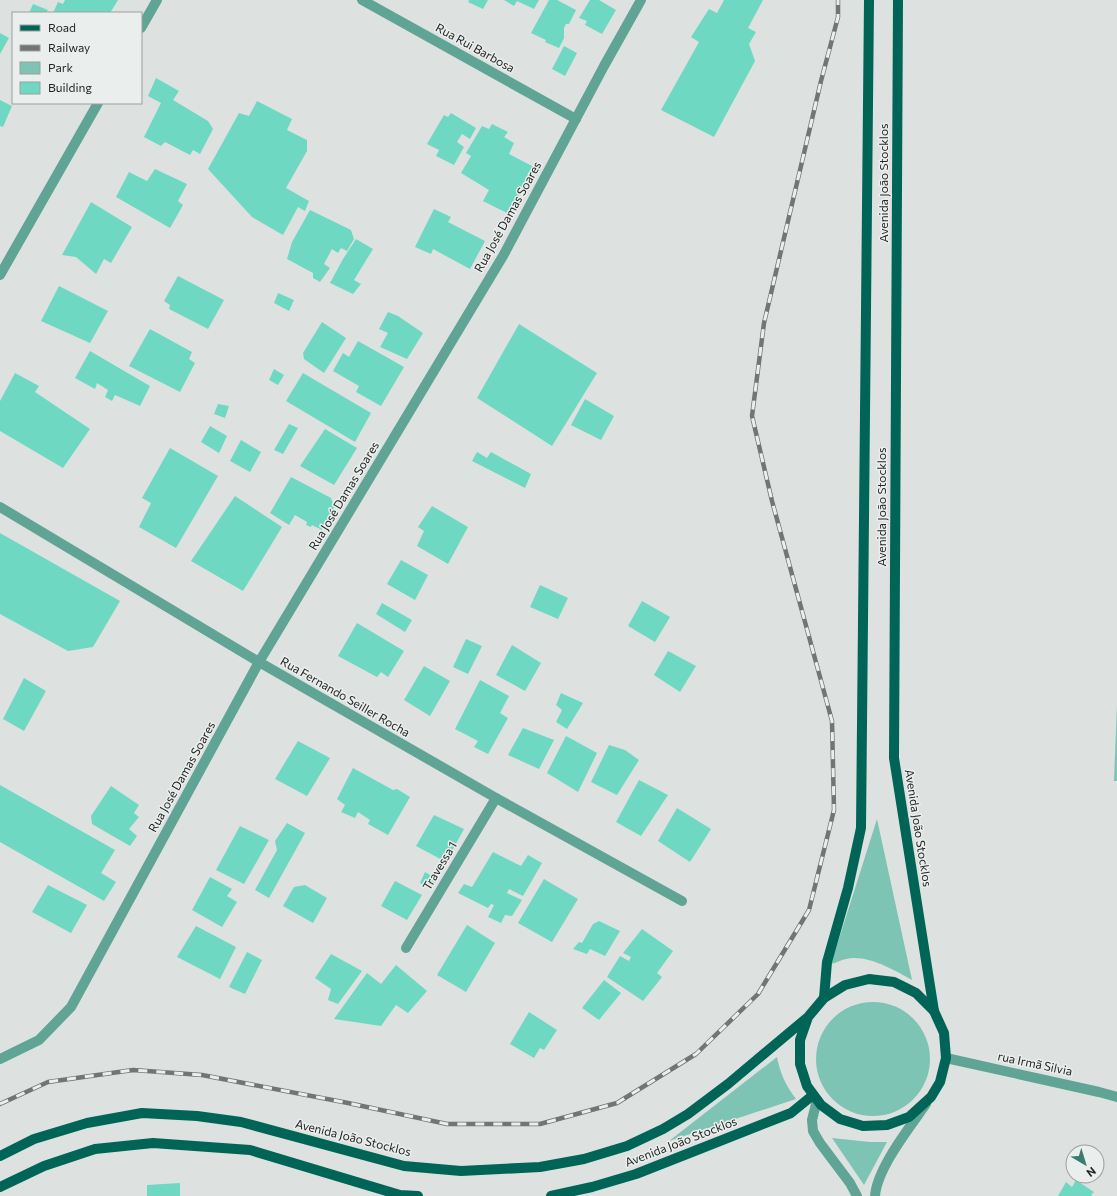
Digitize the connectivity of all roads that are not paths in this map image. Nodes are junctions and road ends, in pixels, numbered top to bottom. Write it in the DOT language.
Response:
graph roads {
  1 [pos="157,0"];
  2 [pos="362,0"];
  3 [pos="641,0"];
  4 [pos="870,0"];
  5 [pos="898,0"];
  6 [pos="142,26"];
  7 [pos="97,104"];
  8 [pos="576,119"];
  9 [pos="0,275"];
  10 [pos="0,507"];
  11 [pos="259,662"];
  12 [pos="496,798"];
  13 [pos="682,901"];
  14 [pos="406,948"];
  15 [pos="824,998"];
  16 [pos="934,1011"];
  17 [pos="808,1017"];
  18 [pos="946,1058"];
  19 [pos="0,1059"];
  20 [pos="815,1097"];
  21 [pos="931,1097"];
  22 [pos="1117,1097"];
  23 [pos="0,1156"];
  24 [pos="0,1187"];
  25 [pos="418,1196"];
  26 [pos="551,1196"];
  27 [pos="857,1196"];
  28 [pos="875,1196"];
  1 -- 6 [label="street"];
  2 -- 8 [label="street, Rua Rui Barbosa"];
  3 -- 8 [label="street, Rua José Damas Soares"];
  4 -- 15 [label="main road, Avenida João Stocklos"];
  5 -- 16 [label="main road, Avenida João Stocklos"];
  7 -- 9 [label="street"];
  8 -- 11 [label="street, Rua José Damas Soares"];
  10 -- 11 [label="street, Rua Fernando Seiller Rocha"];
  11 -- 12 [label="street, Rua Fernando Seiller Rocha"];
  11 -- 19 [label="street, Rua José Damas Soares"];
  12 -- 13 [label="street, Rua Fernando Seiller Rocha"];
  12 -- 14 [label="street, Travessa 1"];
  15 -- 16 [label="main road, Avenida João Stocklos"];
  15 -- 17 [label="main road, Avenida João Stocklos"];
  16 -- 18 [label="main road, Avenida João Stocklos"];
  17 -- 20 [label="main road, Avenida João Stocklos"];
  17 -- 23 [label="main road, Avenida João Stocklos"];
  18 -- 21 [label="main road, Avenida João Stocklos"];
  18 -- 22 [label="street, rua Irmã Silvia"];
  20 -- 21 [label="main road, Avenida João Stocklos"];
  20 -- 26 [label="main road, Avenida João Stocklos"];
  20 -- 27 [label="street"];
  21 -- 28 [label="street"];
  24 -- 25 [label="main road"];
}
